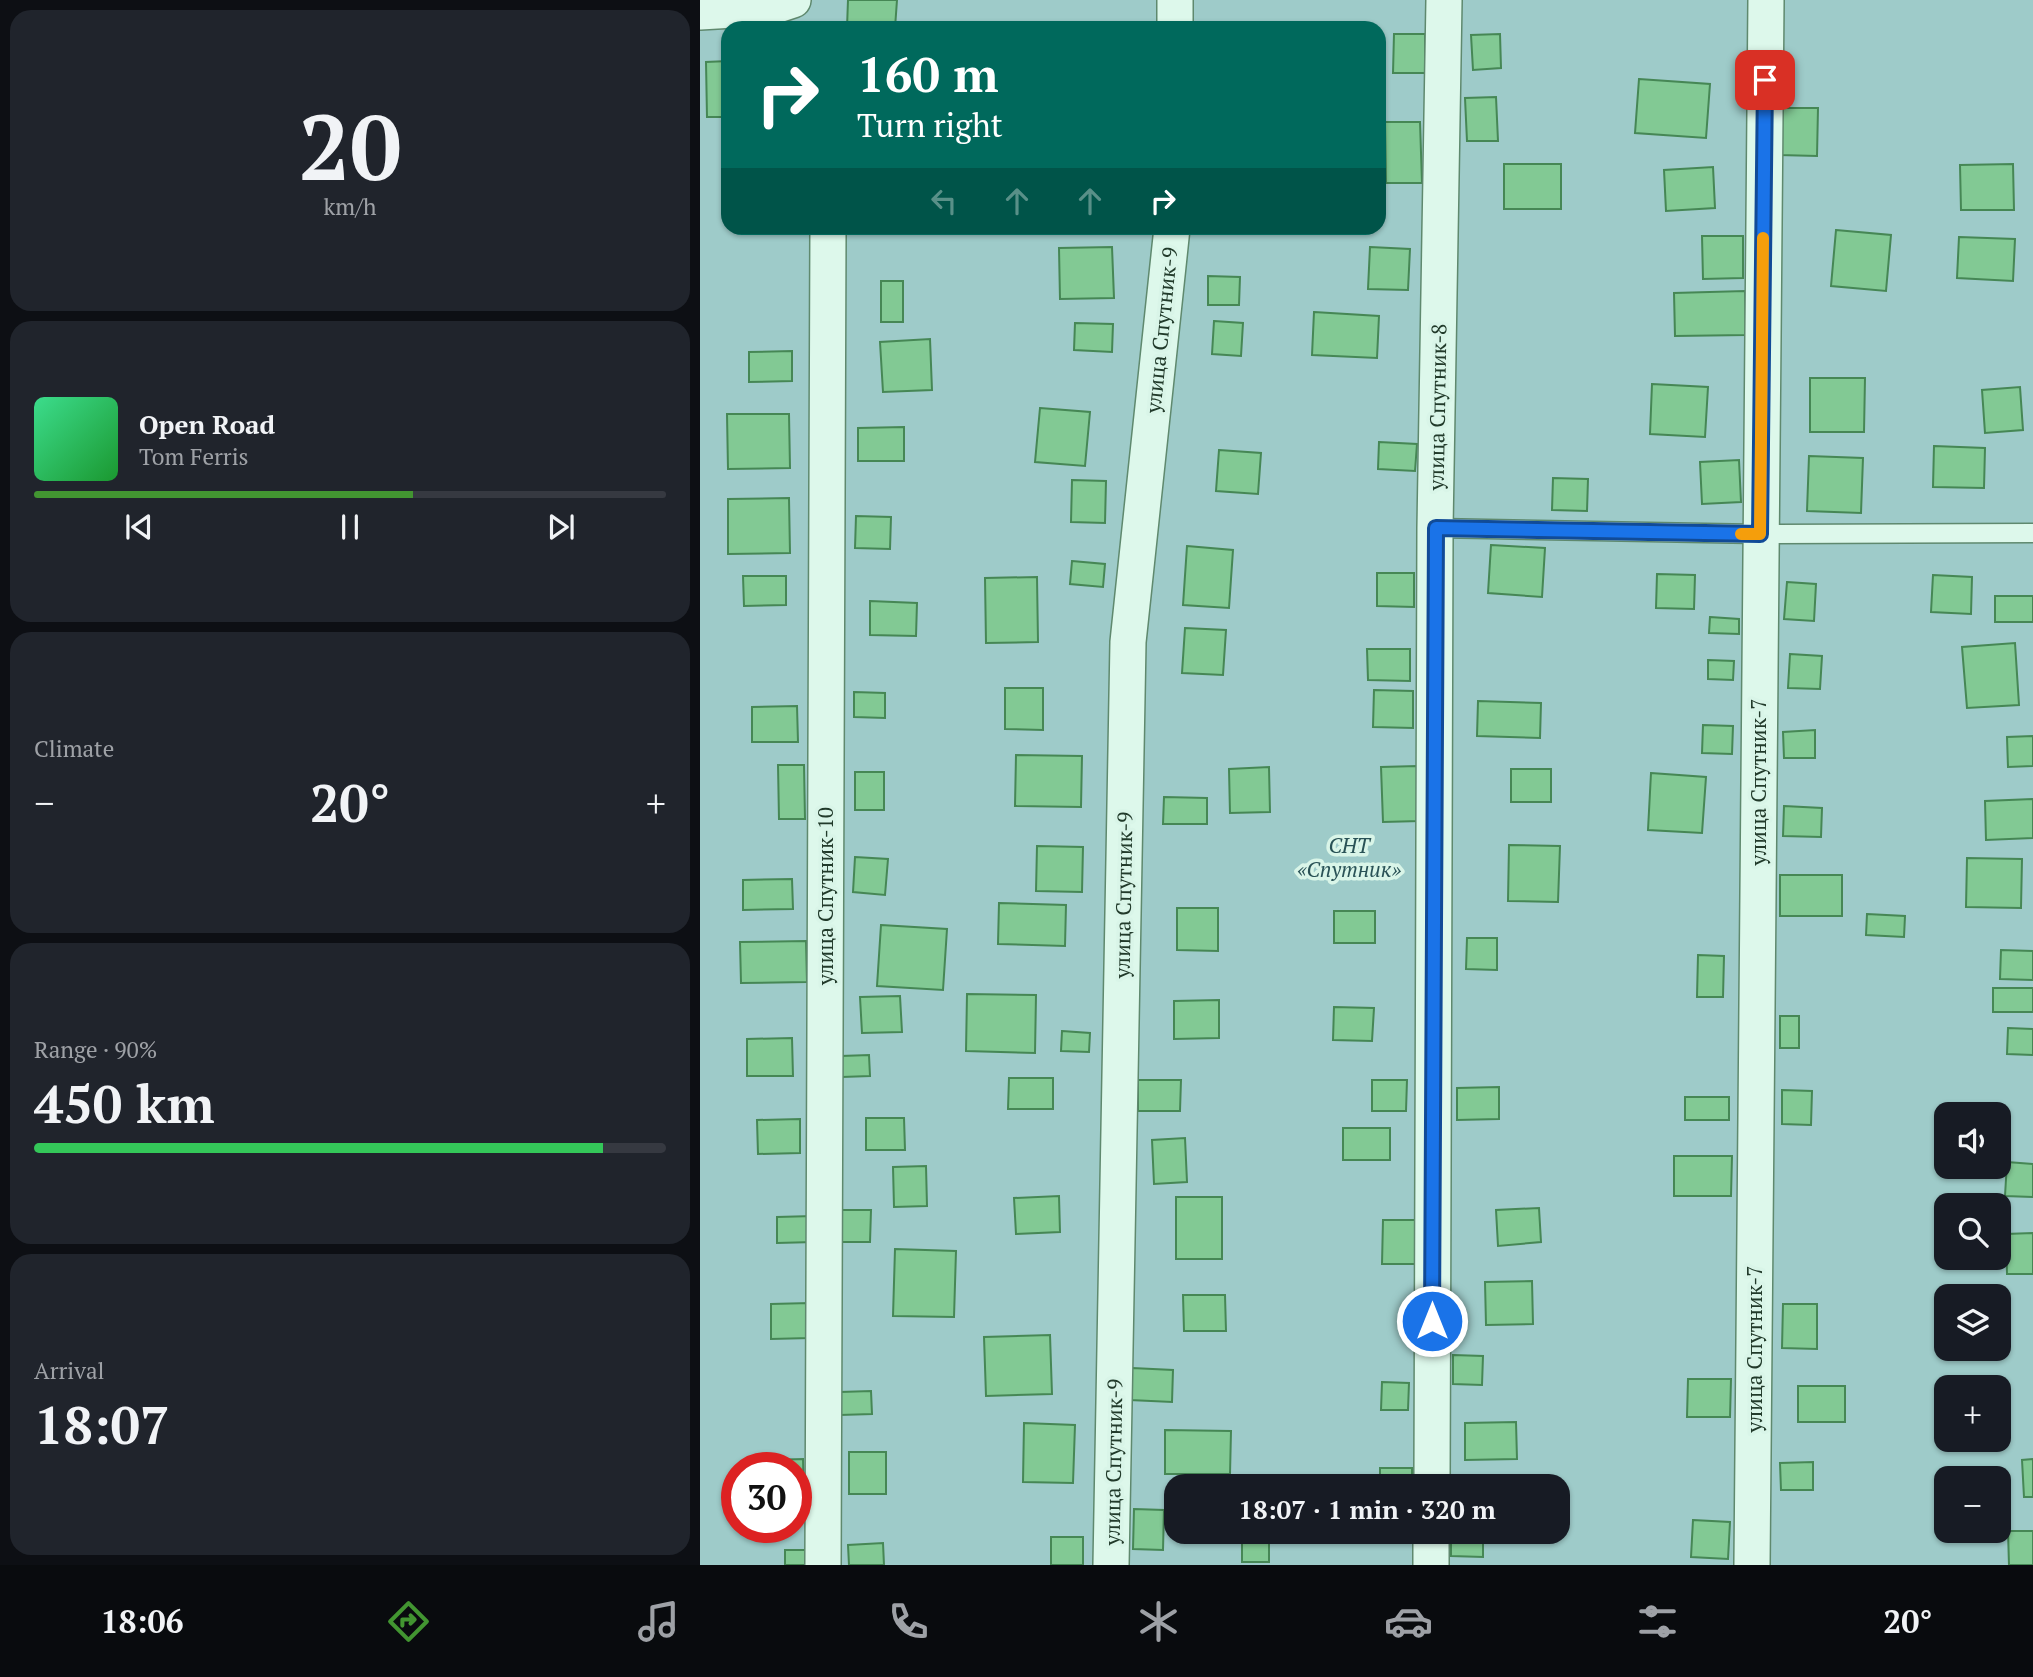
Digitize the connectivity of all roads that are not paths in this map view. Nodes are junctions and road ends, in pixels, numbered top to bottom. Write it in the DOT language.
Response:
graph roads {
  1 [pos="793,0"];
  2 [pos="1175,0"];
  3 [pos="1444,0"];
  4 [pos="1766,0"];
  5 [pos="700,12"];
  6 [pos="1175,21"];
  7 [pos="828,235"];
  8 [pos="1171,235"];
  9 [pos="1436,528"];
  10 [pos="2033,533"];
  11 [pos="1760,534"];
  12 [pos="1432,1474"];
  13 [pos="1432,1544"];
  14 [pos="823,1565"];
  15 [pos="1111,1565"];
  16 [pos="1431,1565"];
  17 [pos="1752,1565"];
  1 -- 5 [label="street"];
  2 -- 6 [label="street"];
  3 -- 9 [label="street, улица Спутник-8"];
  4 -- 11 [label="street, улица Спутник-7"];
  7 -- 14 [label="street, улица Спутник-10"];
  8 -- 15 [label="street, улица Спутник-9"];
  9 -- 11 [label="lane"];
  9 -- 12 [label="street, улица Спутник-8"];
  10 -- 11 [label="lane"];
  11 -- 17 [label="street, улица Спутник-7"];
  13 -- 16 [label="street"];
}
